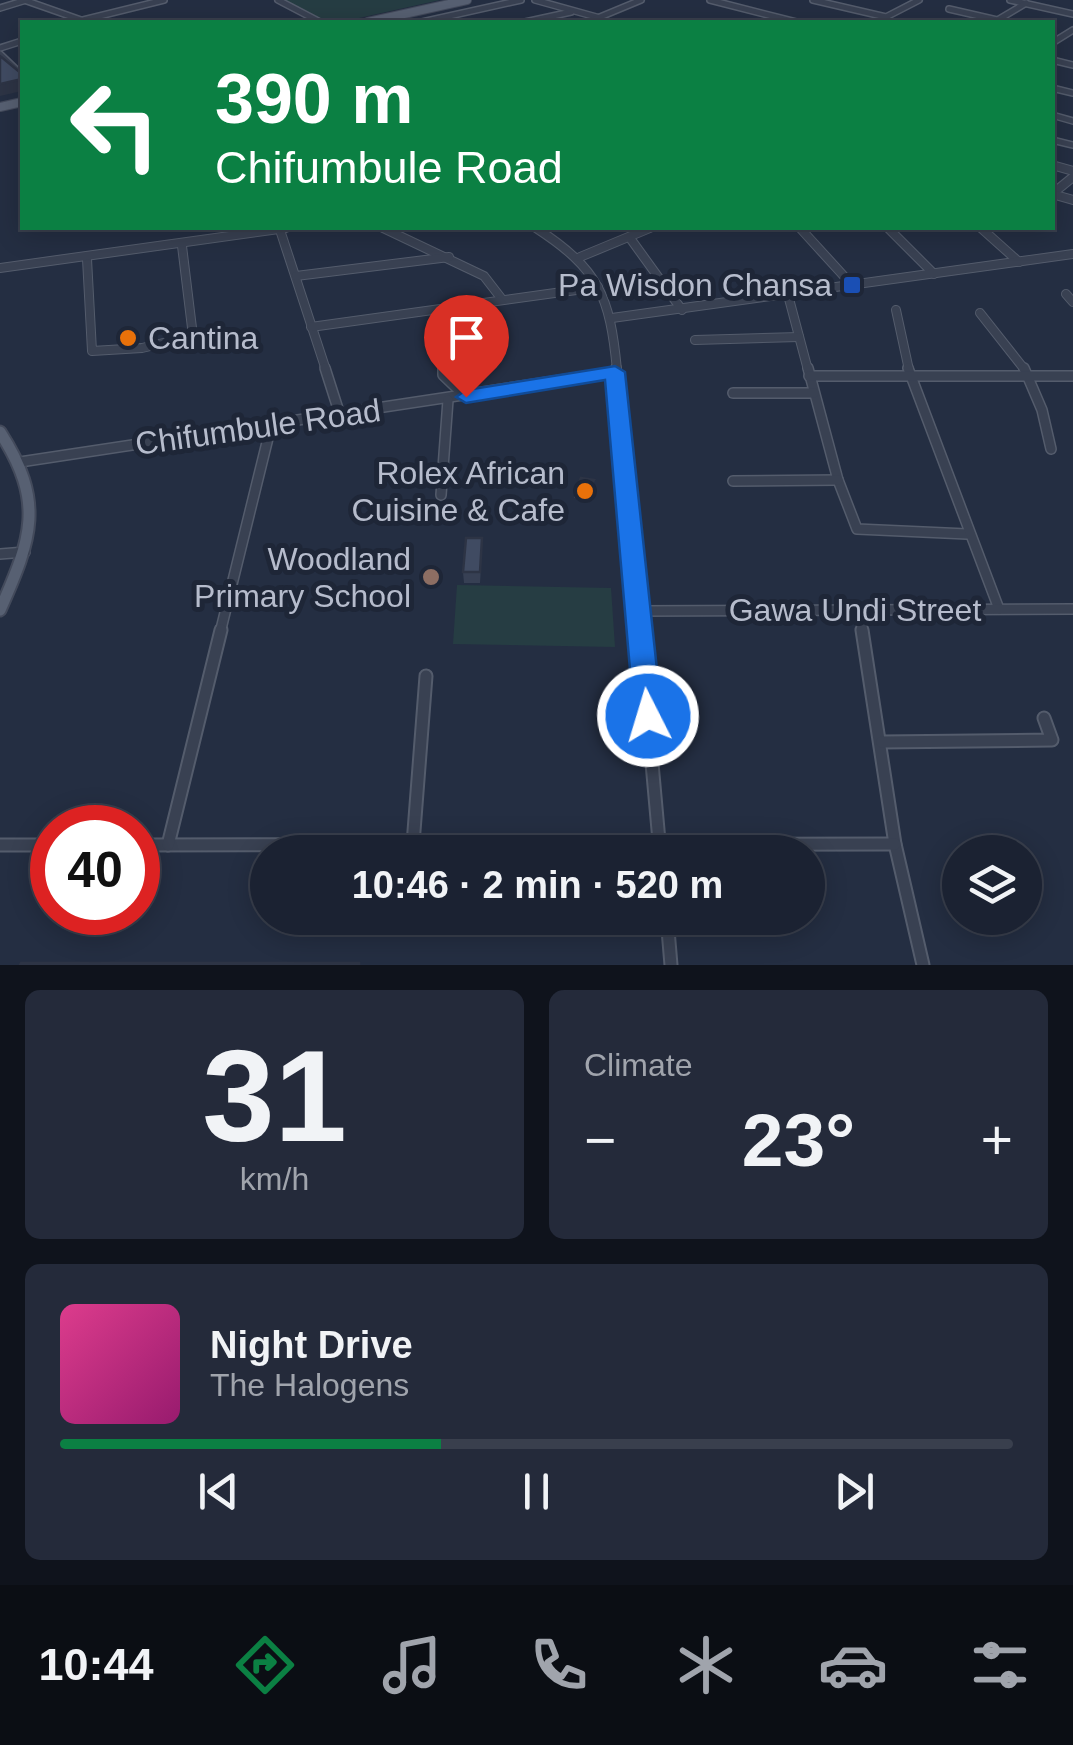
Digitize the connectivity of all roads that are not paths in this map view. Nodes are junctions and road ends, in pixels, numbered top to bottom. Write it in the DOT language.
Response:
graph roads {
  1 [pos="25,0"];
  2 [pos="164,0"];
  3 [pos="278,0"];
  4 [pos="467,0"];
  5 [pos="521,0"];
  6 [pos="535,0"];
  7 [pos="640,0"];
  8 [pos="710,0"];
  9 [pos="813,0"];
  10 [pos="847,0"];
  11 [pos="919,0"];
  12 [pos="1010,0"];
  13 [pos="1028,2"];
  14 [pos="834,5"];
  15 [pos="0,8"];
  16 [pos="949,8"];
  17 [pos="574,11"];
  18 [pos="1073,14"];
  19 [pos="600,18"];
  20 [pos="73,20"];
  21 [pos="86,20"];
  22 [pos="316,20"];
  23 [pos="378,20"];
  24 [pos="431,20"];
  25 [pos="534,20"];
  26 [pos="594,20"];
  27 [pos="788,20"];
  28 [pos="989,20"];
  29 [pos="999,20"];
  30 [pos="1073,30"];
  31 [pos="1060,38"];
  32 [pos="1055,41"];
  33 [pos="1073,41"];
  34 [pos="1,56"];
  35 [pos="20,74"];
  36 [pos="277,230"];
  37 [pos="283,230"];
  38 [pos="388,230"];
  39 [pos="539,230"];
  40 [pos="646,230"];
  41 [pos="802,230"];
  42 [pos="890,230"];
  43 [pos="983,230"];
  44 [pos="630,238"];
  45 [pos="182,246"];
  46 [pos="1073,254"];
  47 [pos="449,257"];
  48 [pos="580,257"];
  49 [pos="86,259"];
  50 [pos="1019,262"];
  51 [pos="0,268"];
  52 [pos="934,274"];
  53 [pos="296,276"];
  54 [pos="852,286"];
  55 [pos="598,288"];
  56 [pos="1066,294"];
  57 [pos="788,295"];
  58 [pos="501,298"];
  59 [pos="1073,302"];
  60 [pos="682,310"];
  61 [pos="896,310"];
  62 [pos="980,313"];
  63 [pos="612,318"];
  64 [pos="311,327"];
  65 [pos="799,337"];
  66 [pos="695,340"];
  67 [pos="444,353"];
  68 [pos="615,372"];
  69 [pos="809,376"];
  70 [pos="1030,376"];
  71 [pos="1073,376"];
  72 [pos="910,377"];
  73 [pos="733,393"];
  74 [pos="814,393"];
  75 [pos="466,397"];
  76 [pos="448,400"];
  77 [pos="340,414"];
  78 [pos="272,426"];
  79 [pos="0,432"];
  80 [pos="1051,449"];
  81 [pos="20,462"];
  82 [pos="838,480"];
  83 [pos="733,481"];
  84 [pos="441,495"];
  85 [pos="967,534"];
  86 [pos="24,552"];
  87 [pos="0,554"];
  88 [pos="999,608"];
  89 [pos="1073,608"];
  90 [pos="859,609"];
  91 [pos="0,610"];
  92 [pos="638,611"];
  93 [pos="426,676"];
  94 [pos="1044,718"];
  95 [pos="882,742"];
  96 [pos="414,835"];
  97 [pos="659,835"];
  98 [pos="895,844"];
  99 [pos="30,845"];
  100 [pos="160,845"];
  101 [pos="168,845"];
  102 [pos="250,845"];
  103 [pos="825,845"];
  104 [pos="0,846"];
  105 [pos="668,935"];
  106 [pos="671,965"];
  107 [pos="923,965"];
  1 -- 15 [label="street"];
  1 -- 20 [label="street"];
  2 -- 21 [label="street"];
  3 -- 22 [label="street"];
  4 -- 23 [label="main road"];
  5 -- 24 [label="street"];
  6 -- 17 [label="street"];
  7 -- 19 [label="street"];
  8 -- 27 [label="street"];
  9 -- 14 [label="street"];
  10 -- 14 [label="street"];
  11 -- 14 [label="street"];
  12 -- 13 [label="street"];
  13 -- 18 [label="street"];
  13 -- 29 [label="street"];
  16 -- 28 [label="street"];
  17 -- 19 [label="street"];
  17 -- 25 [label="street"];
  19 -- 26 [label="street"];
  30 -- 31 [label="street"];
  31 -- 32 [label="street"];
  31 -- 33 [label="street"];
  34 -- 35 [label="street"];
  36 -- 45 [label="street"];
  37 -- 53 [label="street"];
  38 -- 47 [label="street"];
  39 -- 48 [label="street"];
  40 -- 44 [label="street"];
  41 -- 54 [label="street"];
  42 -- 52 [label="street"];
  43 -- 50 [label="street"];
  44 -- 48 [label="street"];
  44 -- 60 [label="street"];
  45 -- 49 [label="street"];
  45 -- 49 [label="street"];
  46 -- 50 [label="street"];
  47 -- 53 [label="street"];
  47 -- 58 [label="street"];
  48 -- 55 [label="street"];
  49 -- 51 [label="street"];
  50 -- 52 [label="street"];
  52 -- 54 [label="street"];
  53 -- 64 [label="street"];
  54 -- 57 [label="street"];
  55 -- 58 [label="street"];
  55 -- 63 [label="street"];
  56 -- 59 [label="street"];
  57 -- 60 [label="street"];
  57 -- 65 [label="street"];
  58 -- 64 [label="street"];
  60 -- 63 [label="street"];
  61 -- 72 [label="street"];
  62 -- 70 [label="street"];
  63 -- 68 [label="street"];
  64 -- 77 [label="street"];
  65 -- 66 [label="street"];
  65 -- 69 [label="street"];
  67 -- 75 [label="street"];
  68 -- 75 [label="street, Chifumbule Road"];
  68 -- 92 [label="street"];
  69 -- 72 [label="street"];
  69 -- 74 [label="street"];
  70 -- 71 [label="street"];
  70 -- 72 [label="street"];
  70 -- 80 [label="street"];
  72 -- 85 [label="street"];
  73 -- 74 [label="street"];
  74 -- 82 [label="street"];
  75 -- 76 [label="street, Chifumbule Road"];
  76 -- 77 [label="street, Chifumbule Road"];
  76 -- 84 [label="street"];
  77 -- 78 [label="street, Chifumbule Road"];
  78 -- 81 [label="street, Chifumbule Road"];
  78 -- 101 [label="street"];
  79 -- 81 [label="main road"];
  81 -- 86 [label="main road"];
  82 -- 83 [label="street"];
  82 -- 85 [label="street"];
  85 -- 88 [label="street"];
  86 -- 87 [label="street"];
  86 -- 91 [label="main road"];
  88 -- 89 [label="street, Gawa Undi Street"];
  88 -- 90 [label="street, Gawa Undi Street"];
  90 -- 92 [label="street, Gawa Undi Street"];
  90 -- 95 [label="street"];
  92 -- 97 [label="street"];
  93 -- 96 [label="street"];
  94 -- 95 [label="street"];
  95 -- 98 [label="street"];
  98 -- 103 [label="street"];
  98 -- 107 [label="street"];
  99 -- 104 [label="street"];
  100 -- 101 [label="street"];
  101 -- 102 [label="street"];
  105 -- 106 [label="street"];
}
